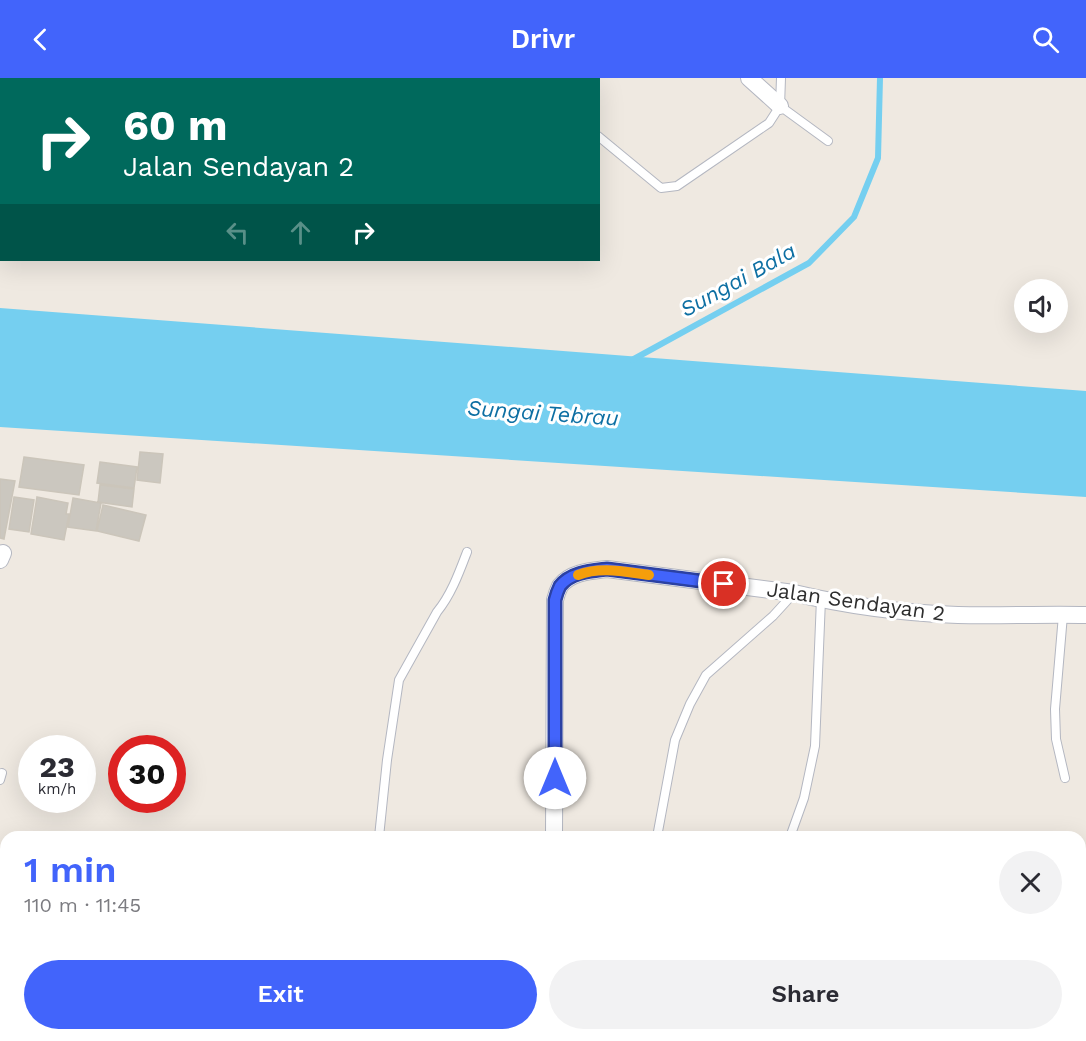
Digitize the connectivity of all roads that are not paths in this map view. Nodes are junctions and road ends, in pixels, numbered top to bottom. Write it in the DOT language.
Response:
graph roads {
  1 [pos="749,78"];
  2 [pos="781,78"];
  3 [pos="780,106"];
  4 [pos="600,138"];
  5 [pos="828,141"];
  6 [pos="467,552"];
  7 [pos="795,593"];
  8 [pos="820,599"];
  9 [pos="1063,615"];
  10 [pos="1086,615"];
  11 [pos="1065,778"];
  12 [pos="380,831"];
  13 [pos="554,831"];
  14 [pos="658,831"];
  15 [pos="792,831"];
  1 -- 3 [label="street"];
  2 -- 3 [label="lane"];
  3 -- 4 [label="lane"];
  3 -- 5 [label="lane"];
  6 -- 12 [label="lane"];
  7 -- 8 [label="street, Jalan Sendayan 2"];
  7 -- 13 [label="street, Jalan Sendayan 2"];
  7 -- 14 [label="lane"];
  8 -- 9 [label="street, Jalan Sendayan 2"];
  8 -- 15 [label="lane"];
  9 -- 10 [label="street, Jalan Sendayan 2"];
  9 -- 11 [label="lane"];
}
